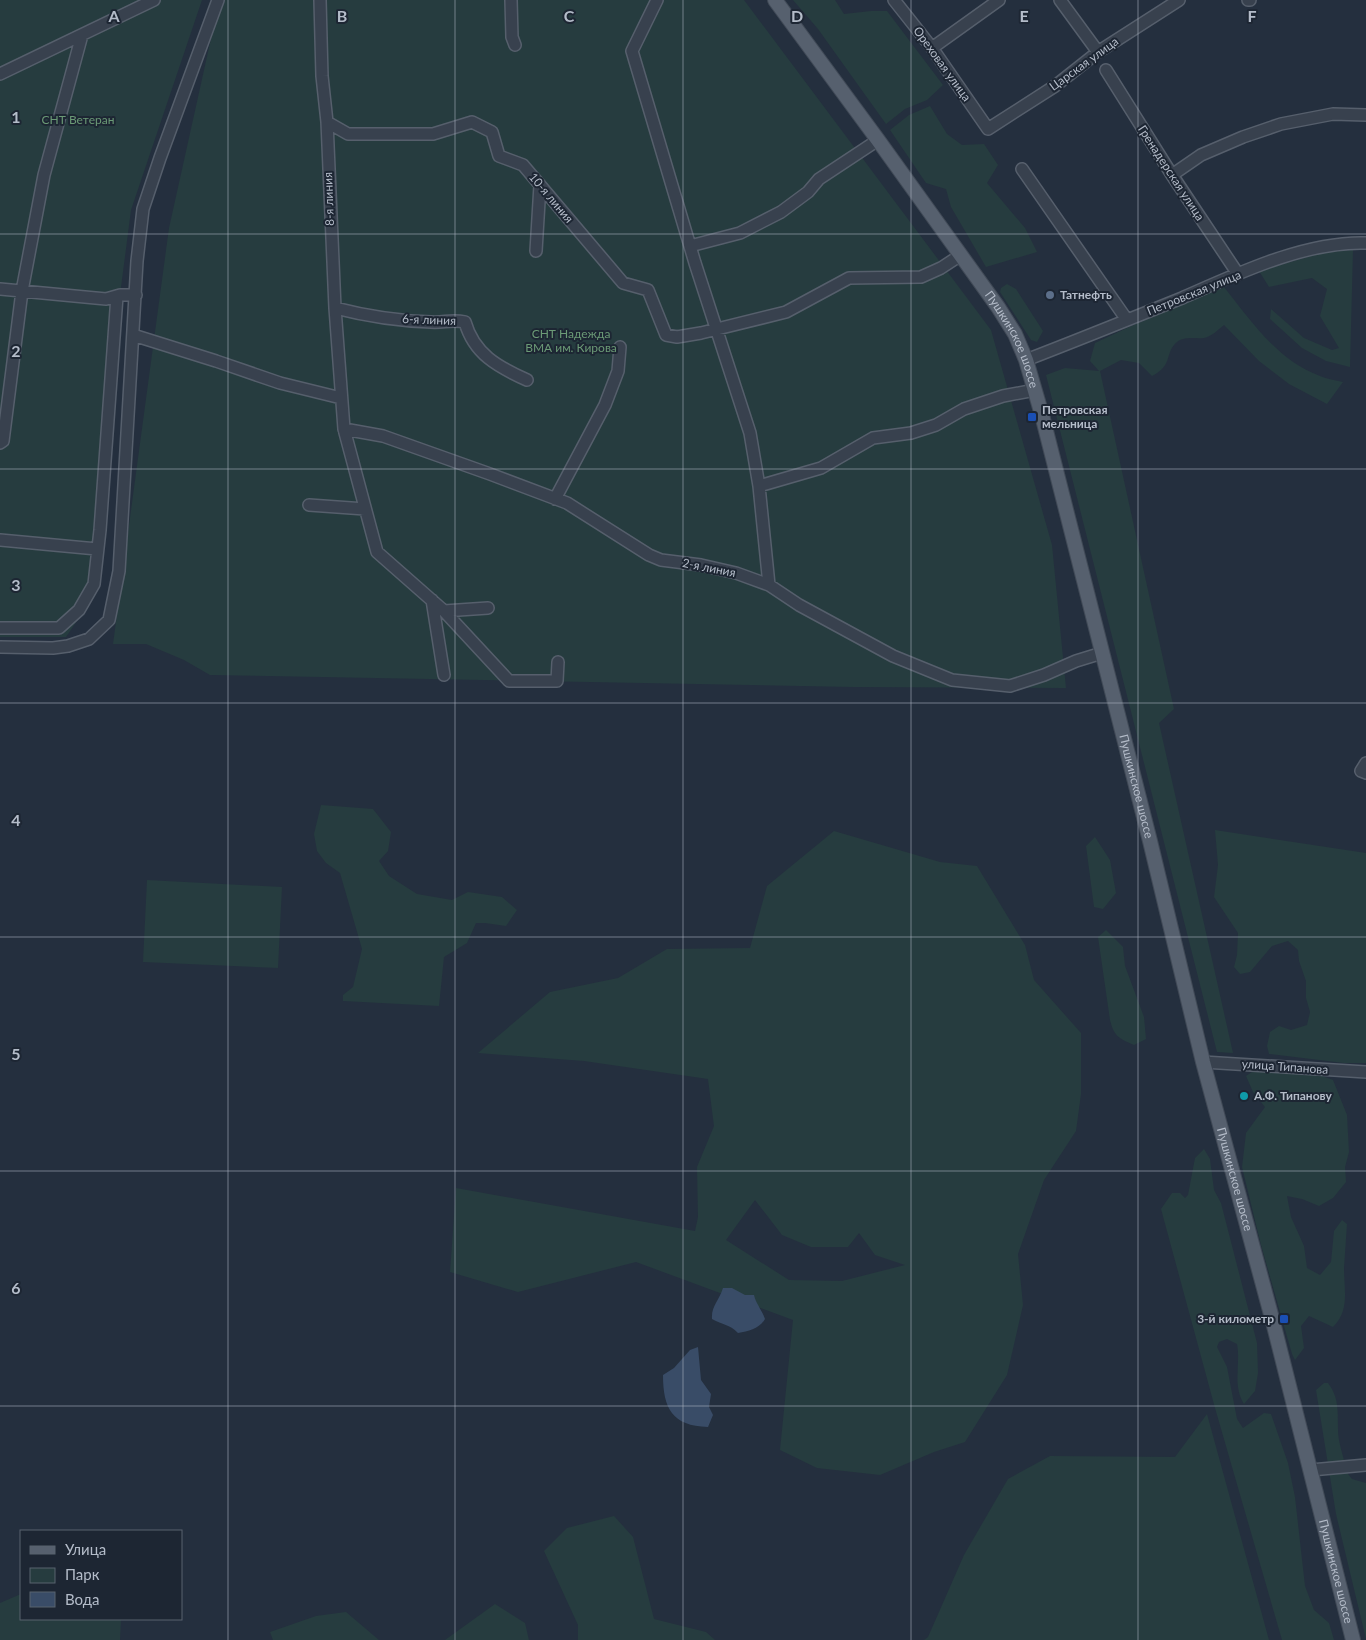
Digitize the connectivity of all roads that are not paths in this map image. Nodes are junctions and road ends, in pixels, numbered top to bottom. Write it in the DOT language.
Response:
graph roads {
  1 [pos="154,0"];
  2 [pos="218,0"];
  3 [pos="320,0"];
  4 [pos="511,0"];
  5 [pos="657,0"];
  6 [pos="775,0"];
  7 [pos="894,0"];
  8 [pos="999,0"];
  9 [pos="1060,0"];
  10 [pos="1180,0"];
  11 [pos="82,34"];
  12 [pos="515,45"];
  13 [pos="932,48"];
  14 [pos="1098,52"];
  15 [pos="1106,70"];
  16 [pos="0,74"];
  17 [pos="1366,115"];
  18 [pos="327,122"];
  19 [pos="988,130"];
  20 [pos="878,140"];
  21 [pos="1022,169"];
  22 [pos="1172,175"];
  23 [pos="540,185"];
  24 [pos="1366,243"];
  25 [pos="690,246"];
  26 [pos="536,251"];
  27 [pos="961,255"];
  28 [pos="1238,274"];
  29 [pos="0,289"];
  30 [pos="22,291"];
  31 [pos="116,296"];
  32 [pos="136,296"];
  33 [pos="335,308"];
  34 [pos="1127,320"];
  35 [pos="716,330"];
  36 [pos="133,336"];
  37 [pos="620,347"];
  38 [pos="1026,360"];
  39 [pos="527,380"];
  40 [pos="1035,390"];
  41 [pos="341,398"];
  42 [pos="344,429"];
  43 [pos="0,443"];
  44 [pos="759,486"];
  45 [pos="555,499"];
  46 [pos="309,505"];
  47 [pos="365,509"];
  48 [pos="0,540"];
  49 [pos="97,549"];
  50 [pos="769,585"];
  51 [pos="432,600"];
  52 [pos="488,608"];
  53 [pos="444,611"];
  54 [pos="0,628"];
  55 [pos="0,647"];
  56 [pos="1102,653"];
  57 [pos="558,662"];
  58 [pos="444,675"];
  59 [pos="1203,1062"];
  60 [pos="1366,1072"];
  61 [pos="1366,1465"];
  62 [pos="1311,1470"];
  63 [pos="1353,1640"];
  1 -- 11 [label="street"];
  2 -- 32 [label="street"];
  3 -- 18 [label="street, 8-я линия"];
  4 -- 12 [label="street"];
  5 -- 25 [label="street"];
  6 -- 20 [label="main road, Пушкинское шоссе"];
  7 -- 13 [label="street, Ореховая улица"];
  8 -- 13 [label="street"];
  9 -- 14 [label="street"];
  10 -- 14 [label="street, Царская улица"];
  11 -- 16 [label="street"];
  11 -- 30 [label="street"];
  13 -- 19 [label="street, Ореховая улица"];
  14 -- 19 [label="street, Царская улица"];
  15 -- 22 [label="street, Гренадерская улица"];
  17 -- 22 [label="street"];
  18 -- 23 [label="street, 10-я линия"];
  18 -- 33 [label="street, 8-я линия"];
  20 -- 25 [label="street"];
  20 -- 27 [label="main road, Пушкинское шоссе"];
  21 -- 34 [label="street"];
  22 -- 28 [label="street, Гренадерская улица"];
  23 -- 26 [label="street"];
  23 -- 35 [label="street, 10-я линия"];
  24 -- 28 [label="street, Петровская улица"];
  25 -- 35 [label="street"];
  27 -- 35 [label="street"];
  27 -- 38 [label="main road, Пушкинское шоссе"];
  28 -- 34 [label="street, Петровская улица"];
  29 -- 30 [label="street"];
  30 -- 31 [label="street"];
  30 -- 43 [label="street"];
  31 -- 32 [label="street"];
  31 -- 49 [label="street"];
  32 -- 36 [label="street"];
  33 -- 39 [label="street, 6-я линия"];
  33 -- 41 [label="street, 8-я линия"];
  34 -- 38 [label="street, Петровская улица"];
  35 -- 44 [label="street"];
  36 -- 41 [label="street"];
  36 -- 55 [label="street"];
  37 -- 45 [label="street"];
  38 -- 40 [label="main road, Пушкинское шоссе"];
  40 -- 44 [label="street"];
  40 -- 56 [label="main road, Пушкинское шоссе"];
  41 -- 42 [label="street"];
  42 -- 45 [label="street, 2-я линия"];
  42 -- 47 [label="street"];
  44 -- 50 [label="street"];
  45 -- 50 [label="street, 2-я линия"];
  46 -- 47 [label="street"];
  47 -- 51 [label="street"];
  48 -- 49 [label="street"];
  49 -- 54 [label="street"];
  50 -- 56 [label="street, 2-я линия"];
  51 -- 53 [label="street"];
  51 -- 58 [label="street"];
  52 -- 53 [label="street"];
  53 -- 57 [label="street"];
  56 -- 59 [label="main road, Пушкинское шоссе"];
  59 -- 60 [label="street, улица Типанова"];
  59 -- 62 [label="main road, Пушкинское шоссе"];
  61 -- 62 [label="street"];
  62 -- 63 [label="main road, Пушкинское шоссе"];
}
